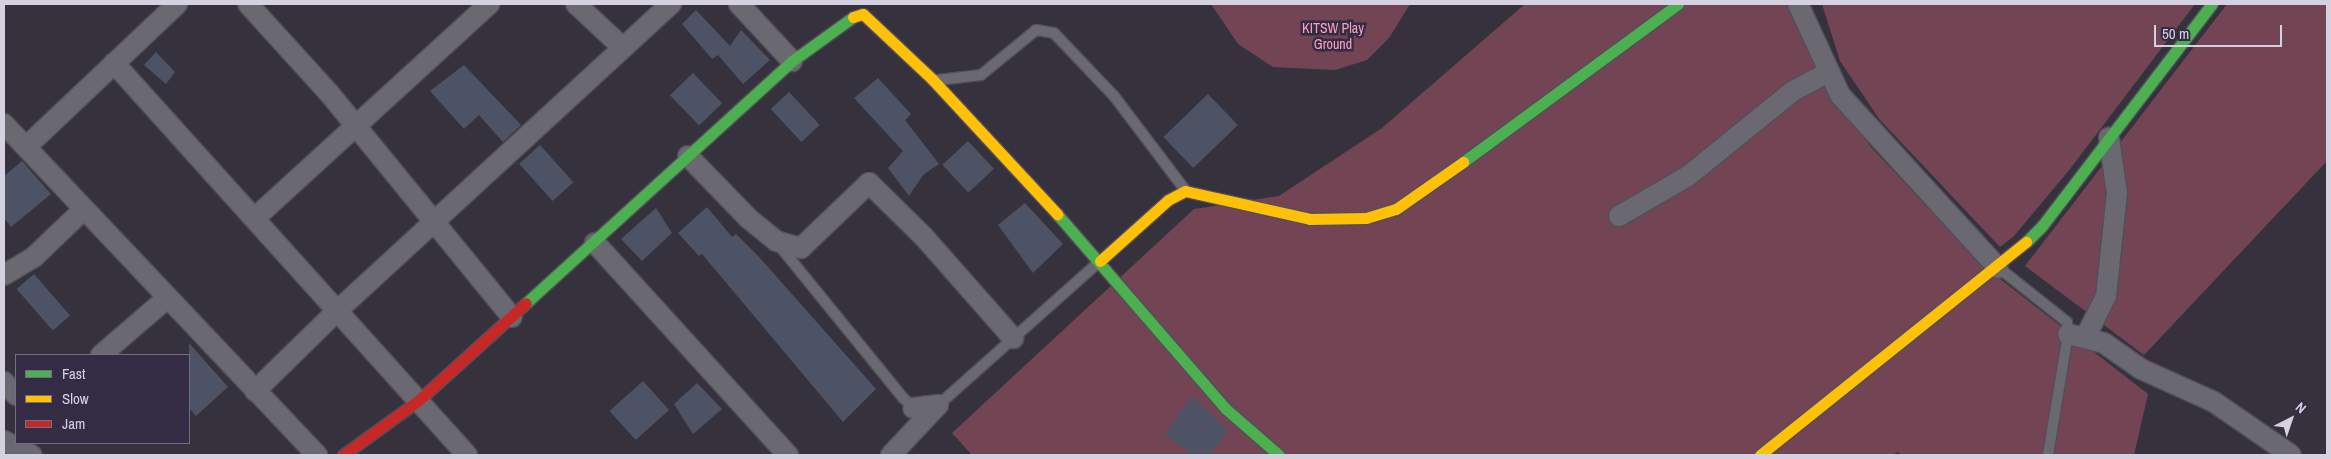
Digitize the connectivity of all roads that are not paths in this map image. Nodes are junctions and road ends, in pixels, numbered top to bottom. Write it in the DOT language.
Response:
graph roads {
  1 [pos="177,4"];
  2 [pos="248,4"];
  3 [pos="489,4"];
  4 [pos="576,4"];
  5 [pos="671,4"];
  6 [pos="739,4"];
  7 [pos="1678,4"];
  8 [pos="1798,4"];
  9 [pos="2212,4"];
  10 [pos="622,47"];
  11 [pos="792,61"];
  12 [pos="114,63"];
  13 [pos="1828,72"];
  14 [pos="933,80"];
  15 [pos="4,124"];
  16 [pos="356,126"];
  17 [pos="2109,138"];
  18 [pos="26,147"];
  19 [pos="688,156"];
  20 [pos="1185,191"];
  21 [pos="83,210"];
  22 [pos="1619,216"];
  23 [pos="256,217"];
  24 [pos="433,223"];
  25 [pos="776,241"];
  26 [pos="595,243"];
  27 [pos="1100,261"];
  28 [pos="1998,268"];
  29 [pos="4,275"];
  30 [pos="166,299"];
  31 [pos="337,311"];
  32 [pos="512,317"];
  33 [pos="2076,336"];
  34 [pos="1013,338"];
  35 [pos="102,354"];
  36 [pos="4,382"];
  37 [pos="255,391"];
  38 [pos="15,394"];
  39 [pos="419,400"];
  40 [pos="938,405"];
  41 [pos="913,408"];
  42 [pos="11,442"];
  43 [pos="32,455"];
  44 [pos="317,455"];
  45 [pos="343,455"];
  46 [pos="467,455"];
  47 [pos="788,455"];
  48 [pos="891,455"];
  49 [pos="1279,455"];
  50 [pos="1760,455"];
  51 [pos="2048,455"];
  52 [pos="2291,455"];
  1 -- 12 [label="street"];
  2 -- 16 [label="street"];
  3 -- 16 [label="street"];
  4 -- 10 [label="street"];
  5 -- 10 [label="street"];
  6 -- 11 [label="street"];
  7 -- 20 [label="street"];
  8 -- 13 [label="street"];
  9 -- 17 [label="street"];
  10 -- 24 [label="street"];
  11 -- 14 [label="street"];
  11 -- 19 [label="street"];
  12 -- 18 [label="street"];
  12 -- 23 [label="street"];
  13 -- 22 [label="street"];
  13 -- 28 [label="street"];
  14 -- 20 [label="lane"];
  14 -- 27 [label="street"];
  15 -- 18 [label="street"];
  16 -- 23 [label="street"];
  16 -- 24 [label="street"];
  17 -- 28 [label="street"];
  17 -- 33 [label="street"];
  18 -- 21 [label="street"];
  19 -- 25 [label="street"];
  19 -- 26 [label="street"];
  20 -- 27 [label="street"];
  21 -- 29 [label="street"];
  21 -- 30 [label="street"];
  23 -- 31 [label="street"];
  24 -- 31 [label="street"];
  24 -- 32 [label="street"];
  25 -- 34 [label="street"];
  25 -- 41 [label="lane"];
  26 -- 32 [label="street"];
  26 -- 47 [label="street"];
  27 -- 34 [label="lane"];
  27 -- 49 [label="street"];
  28 -- 33 [label="lane"];
  28 -- 50 [label="street"];
  30 -- 35 [label="street"];
  30 -- 37 [label="street"];
  31 -- 37 [label="street"];
  31 -- 39 [label="street"];
  32 -- 39 [label="street"];
  33 -- 51 [label="lane"];
  33 -- 52 [label="street"];
  34 -- 40 [label="lane"];
  36 -- 38 [label="street"];
  37 -- 44 [label="street"];
  39 -- 45 [label="street"];
  39 -- 46 [label="street"];
  40 -- 41 [label="street"];
  40 -- 48 [label="street"];
  42 -- 43 [label="street"];
}
